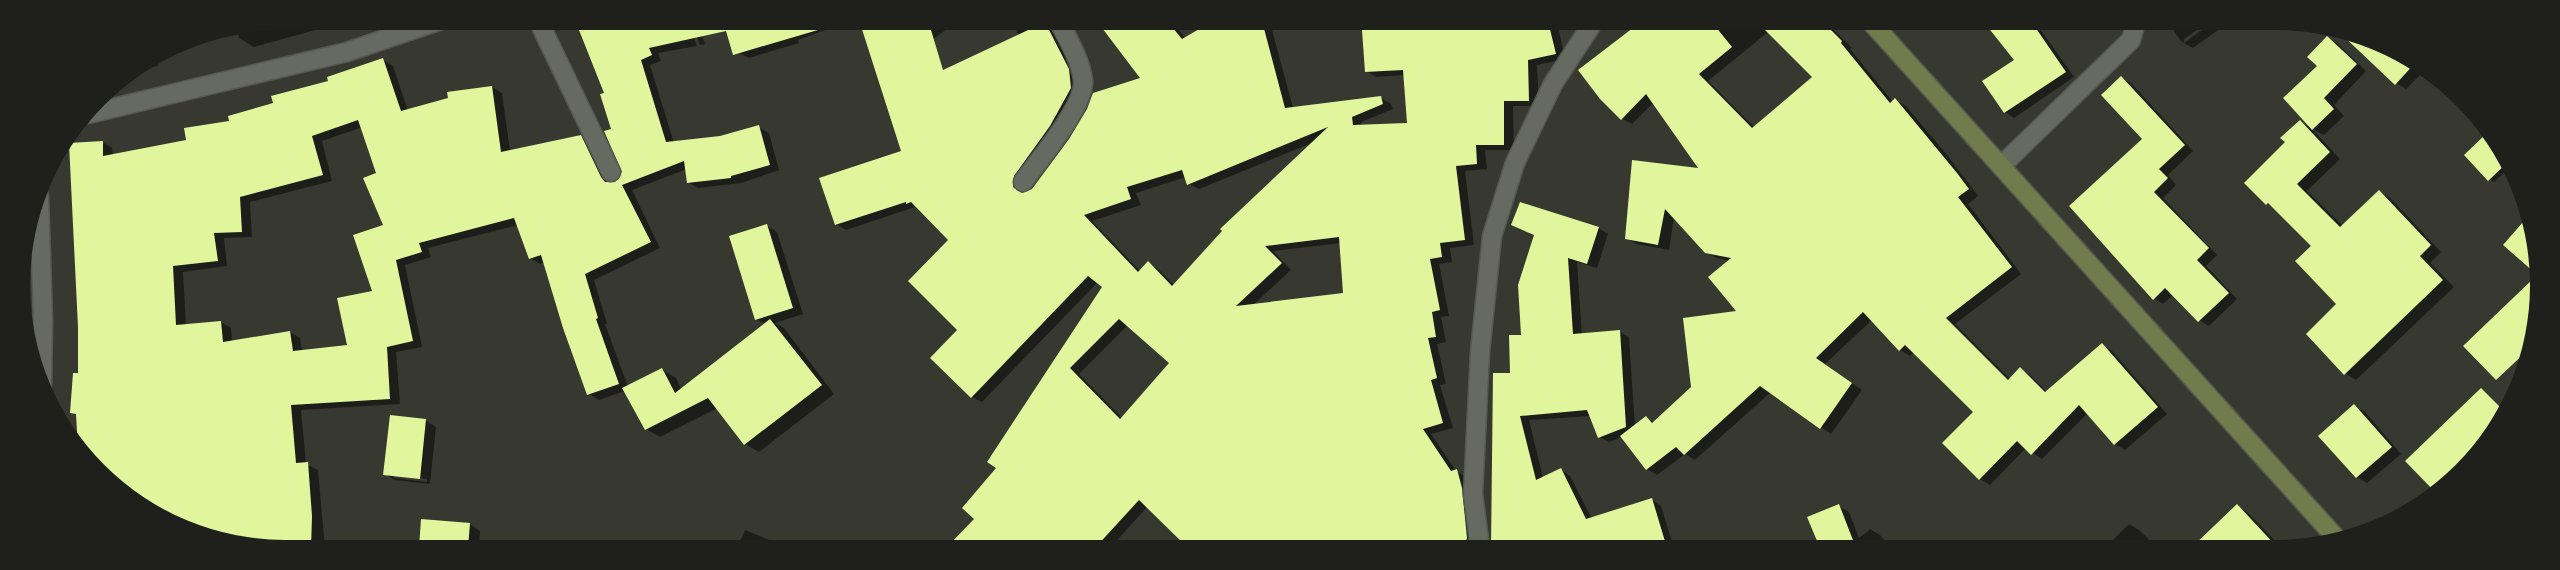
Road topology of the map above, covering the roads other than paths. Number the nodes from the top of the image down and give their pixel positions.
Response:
1 (411, 30) edge
2 (543, 30) edge
3 (1063, 30) edge
4 (1588, 30) edge
5 (1878, 30) edge
6 (2134, 30) edge
7 (99, 111) edge
8 (2001, 166) junction
9 (611, 172) dead end
10 (1023, 182) dead end
11 (40, 217) edge
12 (42, 362) edge
13 (2332, 533) edge
14 (1479, 540) edge

1 - 7 street
2 - 9 street
3 - 10 street
4 - 14 street
5 - 8 main road
6 - 8 street
8 - 13 main road
11 - 12 street

